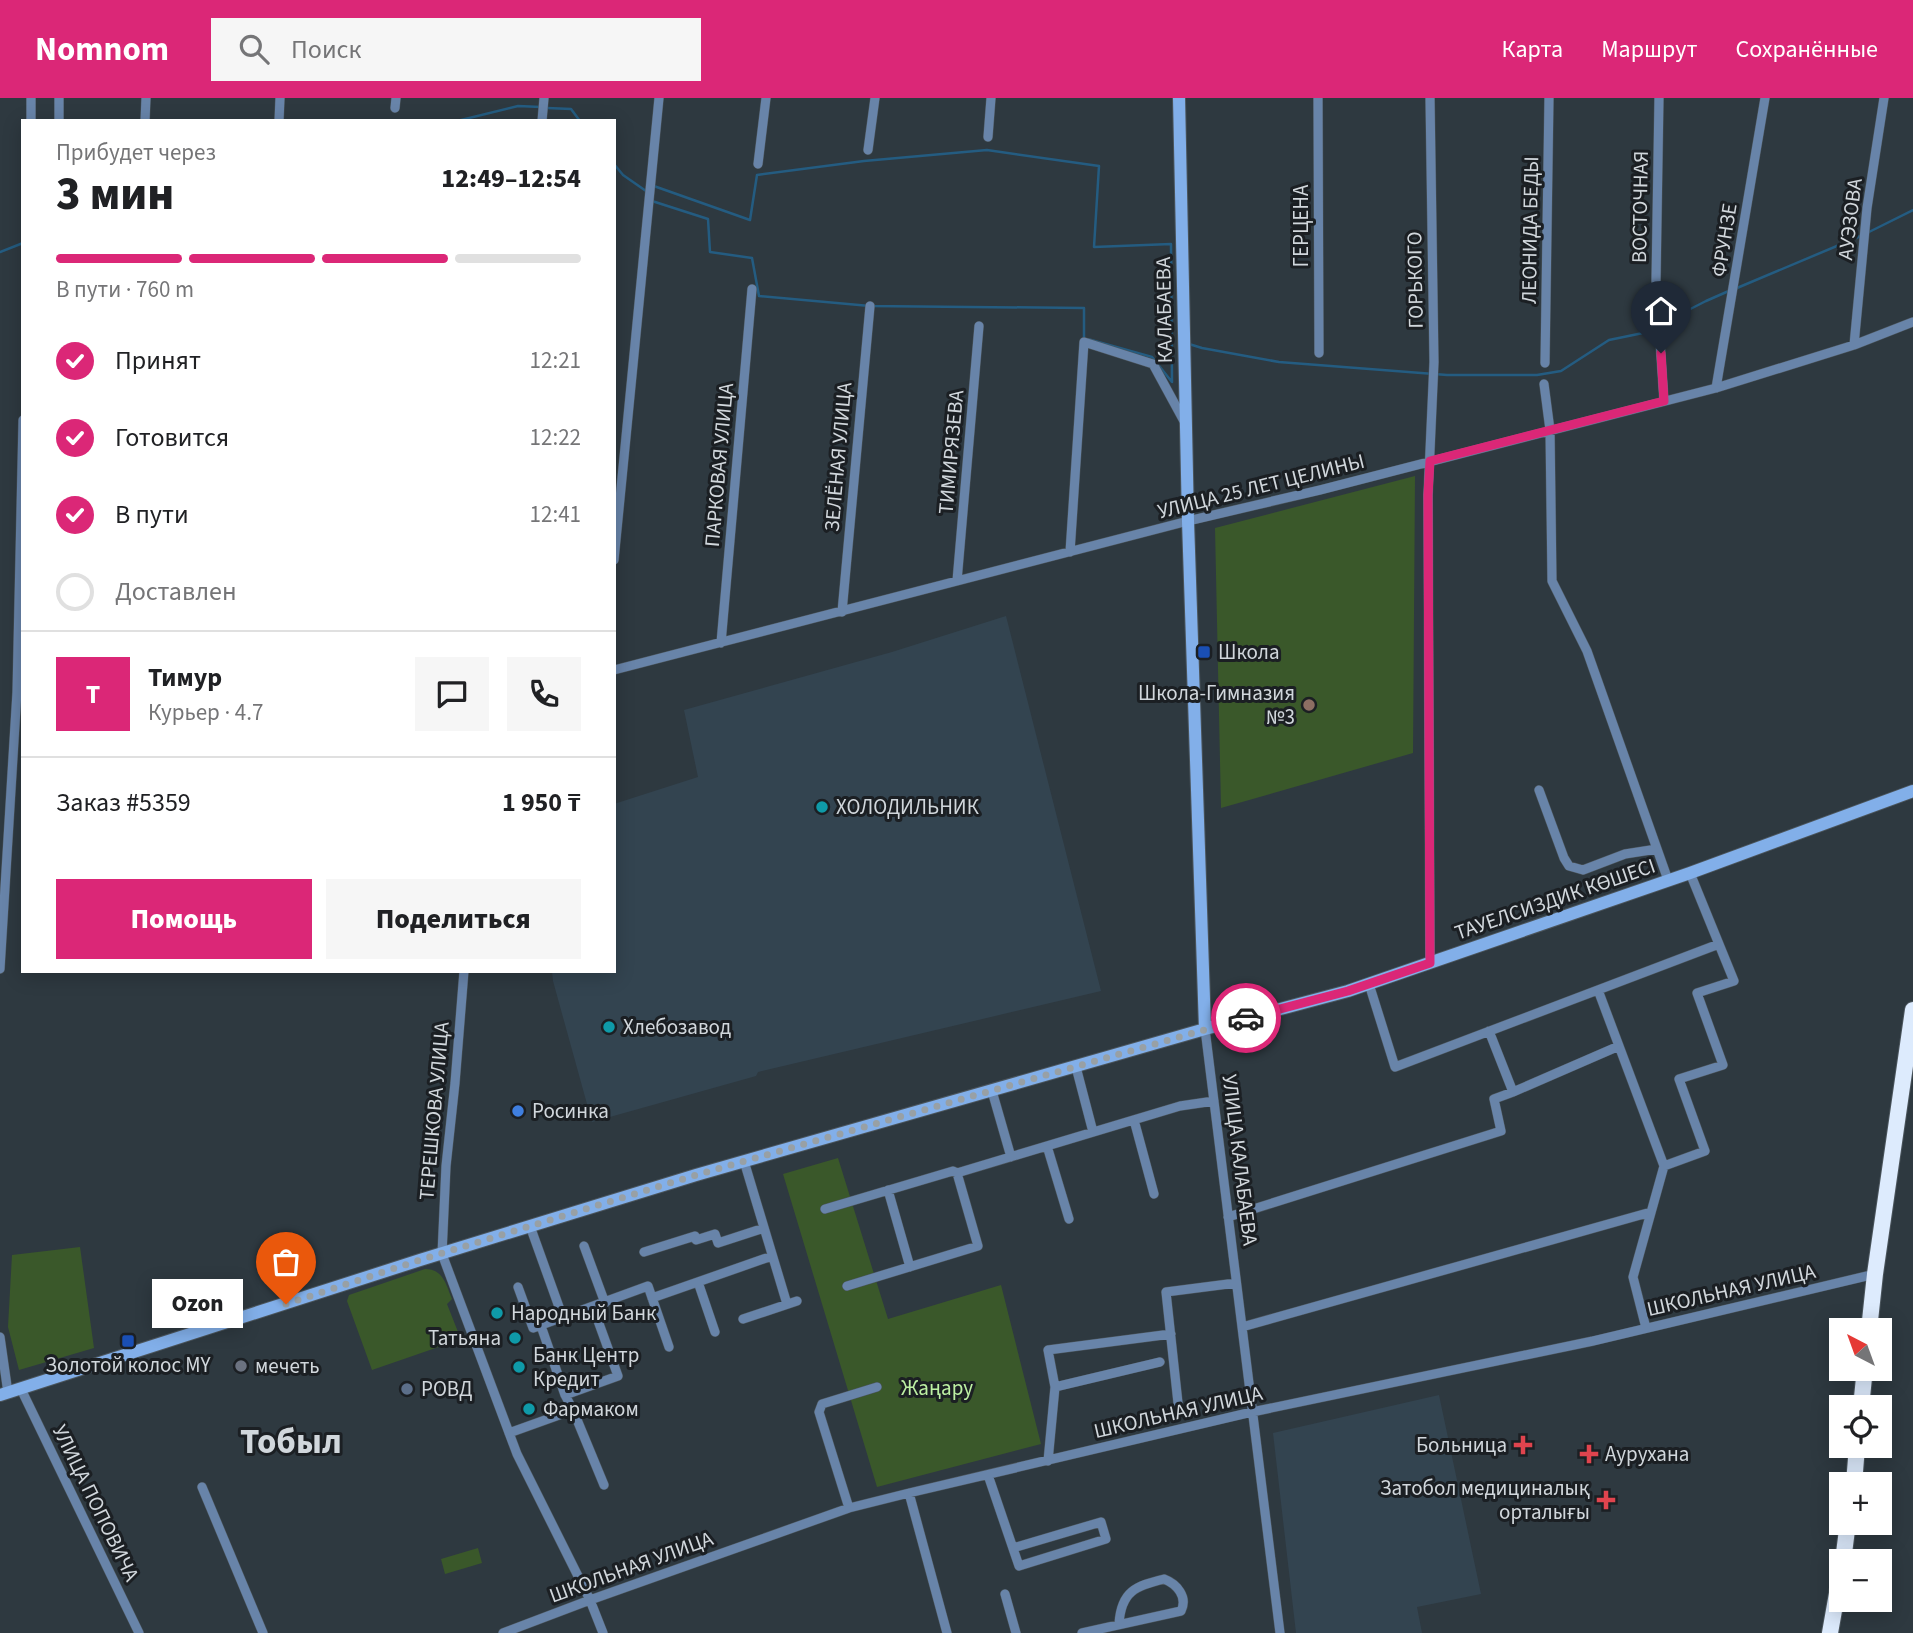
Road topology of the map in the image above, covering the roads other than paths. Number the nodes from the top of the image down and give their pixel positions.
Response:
1 (32, 98) edge
2 (59, 98) edge
3 (146, 98) edge
4 (280, 98) edge
5 (544, 98) edge
6 (659, 98) edge
7 (765, 98) edge
8 (875, 98) edge
9 (991, 98) edge
10 (1179, 98) edge
11 (1318, 98) edge
12 (1430, 98) edge
13 (1549, 98) edge
14 (1659, 98) edge
15 (1765, 98) edge
16 (1884, 98) edge
17 (31, 119) edge
18 (59, 119) edge
19 (145, 119) edge
20 (279, 119) edge
21 (542, 119) edge
22 (988, 137) dead end
23 (868, 150) dead end
24 (758, 164) dead end
25 (751, 289) dead end
26 (870, 306) dead end
27 (1913, 322) edge
28 (979, 326) dead end
29 (1854, 345) junction
30 (1319, 353) dead end
31 (1545, 363) dead end
32 (1545, 384) dead end
33 (1716, 388) junction
34 (1664, 401) junction
35 (1185, 424) junction
36 (1550, 430) junction
37 (1430, 461) junction
38 (1188, 522) junction
39 (616, 539) edge
40 (1070, 552) junction
41 (957, 581) junction
42 (21, 601) edge
43 (842, 611) junction
44 (721, 643) junction
45 (616, 669) edge
46 (20, 692) edge
47 (1539, 790) dead end
48 (1913, 791) edge
49 (1657, 849) junction
50 (1690, 873) junction
51 (1668, 880) junction
52 (1719, 944) junction
53 (1430, 963) junction
54 (0, 969) edge
55 (464, 973) edge
56 (1369, 984) junction
57 (1598, 990) junction
58 (1913, 1010) edge
59 (1205, 1029) junction
60 (1489, 1031) junction
61 (1911, 1031) edge
62 (1619, 1046) junction
63 (1076, 1067) junction
64 (992, 1091) junction
65 (1513, 1093) junction
66 (1214, 1101) junction
67 (1134, 1120) junction
68 (1093, 1132) junction
69 (1047, 1146) junction
70 (1011, 1157) junction
71 (744, 1161) junction
72 (1664, 1166) junction
73 (957, 1173) junction
74 (888, 1191) junction
75 (1154, 1194) dead end
76 (825, 1209) dead end
77 (1651, 1212) junction
78 (1228, 1217) junction
79 (1069, 1219) dead end
80 (530, 1226) junction
81 (764, 1228) junction
82 (584, 1245) dead end
83 (645, 1252) dead end
84 (442, 1254) junction
85 (772, 1256) junction
86 (910, 1267) junction
87 (1875, 1274) junction
88 (698, 1282) junction
89 (1236, 1283) junction
90 (847, 1286) dead end
91 (518, 1287) dead end
92 (652, 1298) junction
93 (605, 1303) junction
94 (593, 1307) junction
95 (563, 1318) junction
96 (1870, 1318) edge
97 (743, 1319) dead end
98 (541, 1326) junction
99 (1242, 1327) junction
100 (1646, 1328) junction
101 (715, 1332) dead end
102 (1171, 1334) junction
103 (0, 1336) edge
104 (669, 1347) dead end
105 (1160, 1362) dead end
106 (877, 1387) dead end
107 (21, 1388) junction
108 (1055, 1388) junction
109 (4, 1394) edge
110 (565, 1395) junction
111 (1178, 1403) dead end
112 (573, 1410) junction
113 (1252, 1412) junction
114 (509, 1433) junction
115 (1048, 1461) junction
116 (988, 1475) junction
117 (604, 1485) dead end
118 (202, 1487) dead end
119 (909, 1493) junction
120 (849, 1508) junction
121 (1013, 1548) junction
122 (1005, 1594) dead end
123 (590, 1600) junction
124 (1834, 1612) edge
125 (1119, 1624) junction
126 (139, 1633) edge
127 (263, 1633) edge
128 (503, 1633) edge
129 (603, 1633) edge
130 (947, 1633) edge
131 (1016, 1633) edge
132 (1082, 1633) edge
133 (1280, 1633) edge
134 (1830, 1633) edge

1 - 17 street
2 - 18 street
3 - 19 street
4 - 20 street
5 - 21 street
6 - 39 street
7 - 24 street
8 - 23 street
9 - 22 street
10 - 35 street, КАЛАБАЕВА
11 - 30 street, ГЕРЦЕНА
12 - 37 street, ГОРЬКОГО
13 - 31 street, ЛЕОНИДА БЕДЫ
14 - 34 street, ВОСТОЧНАЯ
15 - 33 street, ФРУНЗЕ
16 - 29 street, АУЭЗОВА
25 - 44 street, ПАРКОВАЯ УЛИЦА
26 - 43 street, ЗЕЛЁНАЯ УЛИЦА
27 - 29 street, УЛИЦА 25 ЛЕТ ЦЕЛИНЫ
28 - 41 street, ТИМИРЯЗЕВА
29 - 33 street, УЛИЦА 25 ЛЕТ ЦЕЛИНЫ
32 - 36 street
33 - 34 street, УЛИЦА 25 ЛЕТ ЦЕЛИНЫ
34 - 36 street, УЛИЦА 25 ЛЕТ ЦЕЛИНЫ
35 - 38 street, КАЛАБАЕВА
35 - 40 street
36 - 37 street, УЛИЦА 25 ЛЕТ ЦЕЛИНЫ
36 - 49 street
37 - 38 street, УЛИЦА 25 ЛЕТ ЦЕЛИНЫ
37 - 53 street, ГОРЬКОГО
38 - 40 street, УЛИЦА 25 ЛЕТ ЦЕЛИНЫ
38 - 59 street, УЛИЦА КАЛАБАЕВА
40 - 41 street, УЛИЦА 25 ЛЕТ ЦЕЛИНЫ
41 - 43 street, УЛИЦА 25 ЛЕТ ЦЕЛИНЫ
42 - 46 street
43 - 44 street, УЛИЦА 25 ЛЕТ ЦЕЛИНЫ
44 - 45 street, УЛИЦА 25 ЛЕТ ЦЕЛИНЫ
46 - 54 street
47 - 49 street
48 - 50 street, ТАУЕЛСИЗДИК КӨШЕСІ
49 - 51 street
50 - 51 street, ТАУЕЛСИЗДИК КӨШЕСІ
50 - 52 street
51 - 53 street, ТАУЕЛСИЗДИК КӨШЕСІ
52 - 57 street
52 - 72 street
53 - 56 street, ТАУЕЛСИЗДИК КӨШЕСІ
55 - 84 street, ТЕРЕШКОВА УЛИЦА
56 - 59 street, ТАУЕЛСИЗДИК КӨШЕСІ
56 - 60 street
57 - 60 street
57 - 62 street
58 - 61 highway
59 - 63 street, ТАУЕЛСИЗДИК КӨШЕСІ
59 - 66 street, УЛИЦА КАЛАБАЕВА
60 - 65 street
61 - 87 highway
62 - 65 street
62 - 72 street
63 - 64 street, ТАУЕЛСИЗДИК КӨШЕСІ
63 - 68 street
64 - 70 street
64 - 71 street, ТАУЕЛСИЗДИК КӨШЕСІ
65 - 78 street
66 - 67 street
66 - 78 street, УЛИЦА КАЛАБАЕВА
67 - 68 street
67 - 75 street
68 - 69 street
69 - 70 street
69 - 79 street
70 - 73 street
71 - 80 street, ТАУЕЛСИЗДИК КӨШЕСІ
71 - 81 street
72 - 77 street
73 - 74 street
73 - 86 street
74 - 76 street
74 - 86 street
77 - 99 street
77 - 100 street
78 - 89 street, УЛИЦА КАЛАБАЕВА
80 - 84 street, ТАУЕЛСИЗДИК КӨШЕСІ
80 - 95 street
81 - 83 street
81 - 85 street
82 - 93 street
84 - 107 street, ТАУЕЛСИЗДИК КӨШЕСІ
84 - 114 street
85 - 88 street
85 - 97 street
86 - 90 street
87 - 96 highway
87 - 100 street, ШКОЛЬНАЯ УЛИЦА
88 - 92 street
88 - 101 street
89 - 99 street, УЛИЦА КАЛАБАЕВА
89 - 102 street
91 - 98 street
92 - 93 street
92 - 104 street
93 - 94 street
94 - 95 street
94 - 110 street
95 - 98 street
98 - 110 street
99 - 113 street, УЛИЦА КАЛАБАЕВА
100 - 113 street, ШКОЛЬНАЯ УЛИЦА
102 - 108 street
102 - 111 street
103 - 109 street
105 - 108 street
106 - 120 street
107 - 109 street, ТАУЕЛСИЗДИК КӨШЕСІ
107 - 126 street, УЛИЦА ПОПОВИЧА
108 - 115 street
110 - 112 street
112 - 114 street
112 - 117 street
113 - 115 street, ШКОЛЬНАЯ УЛИЦА
113 - 133 street, УЛИЦА КАЛАБАЕВА
114 - 123 street
115 - 116 street, ШКОЛЬНАЯ УЛИЦА
116 - 119 street, ШКОЛЬНАЯ УЛИЦА
116 - 121 street
118 - 127 street
119 - 120 street, ШКОЛЬНАЯ УЛИЦА
119 - 130 street
120 - 123 street, ШКОЛЬНАЯ УЛИЦА
121 - 121 street
122 - 131 street
123 - 128 street, ШКОЛЬНАЯ УЛИЦА
123 - 129 street
124 - 134 highway
125 - 125 street
125 - 132 street

